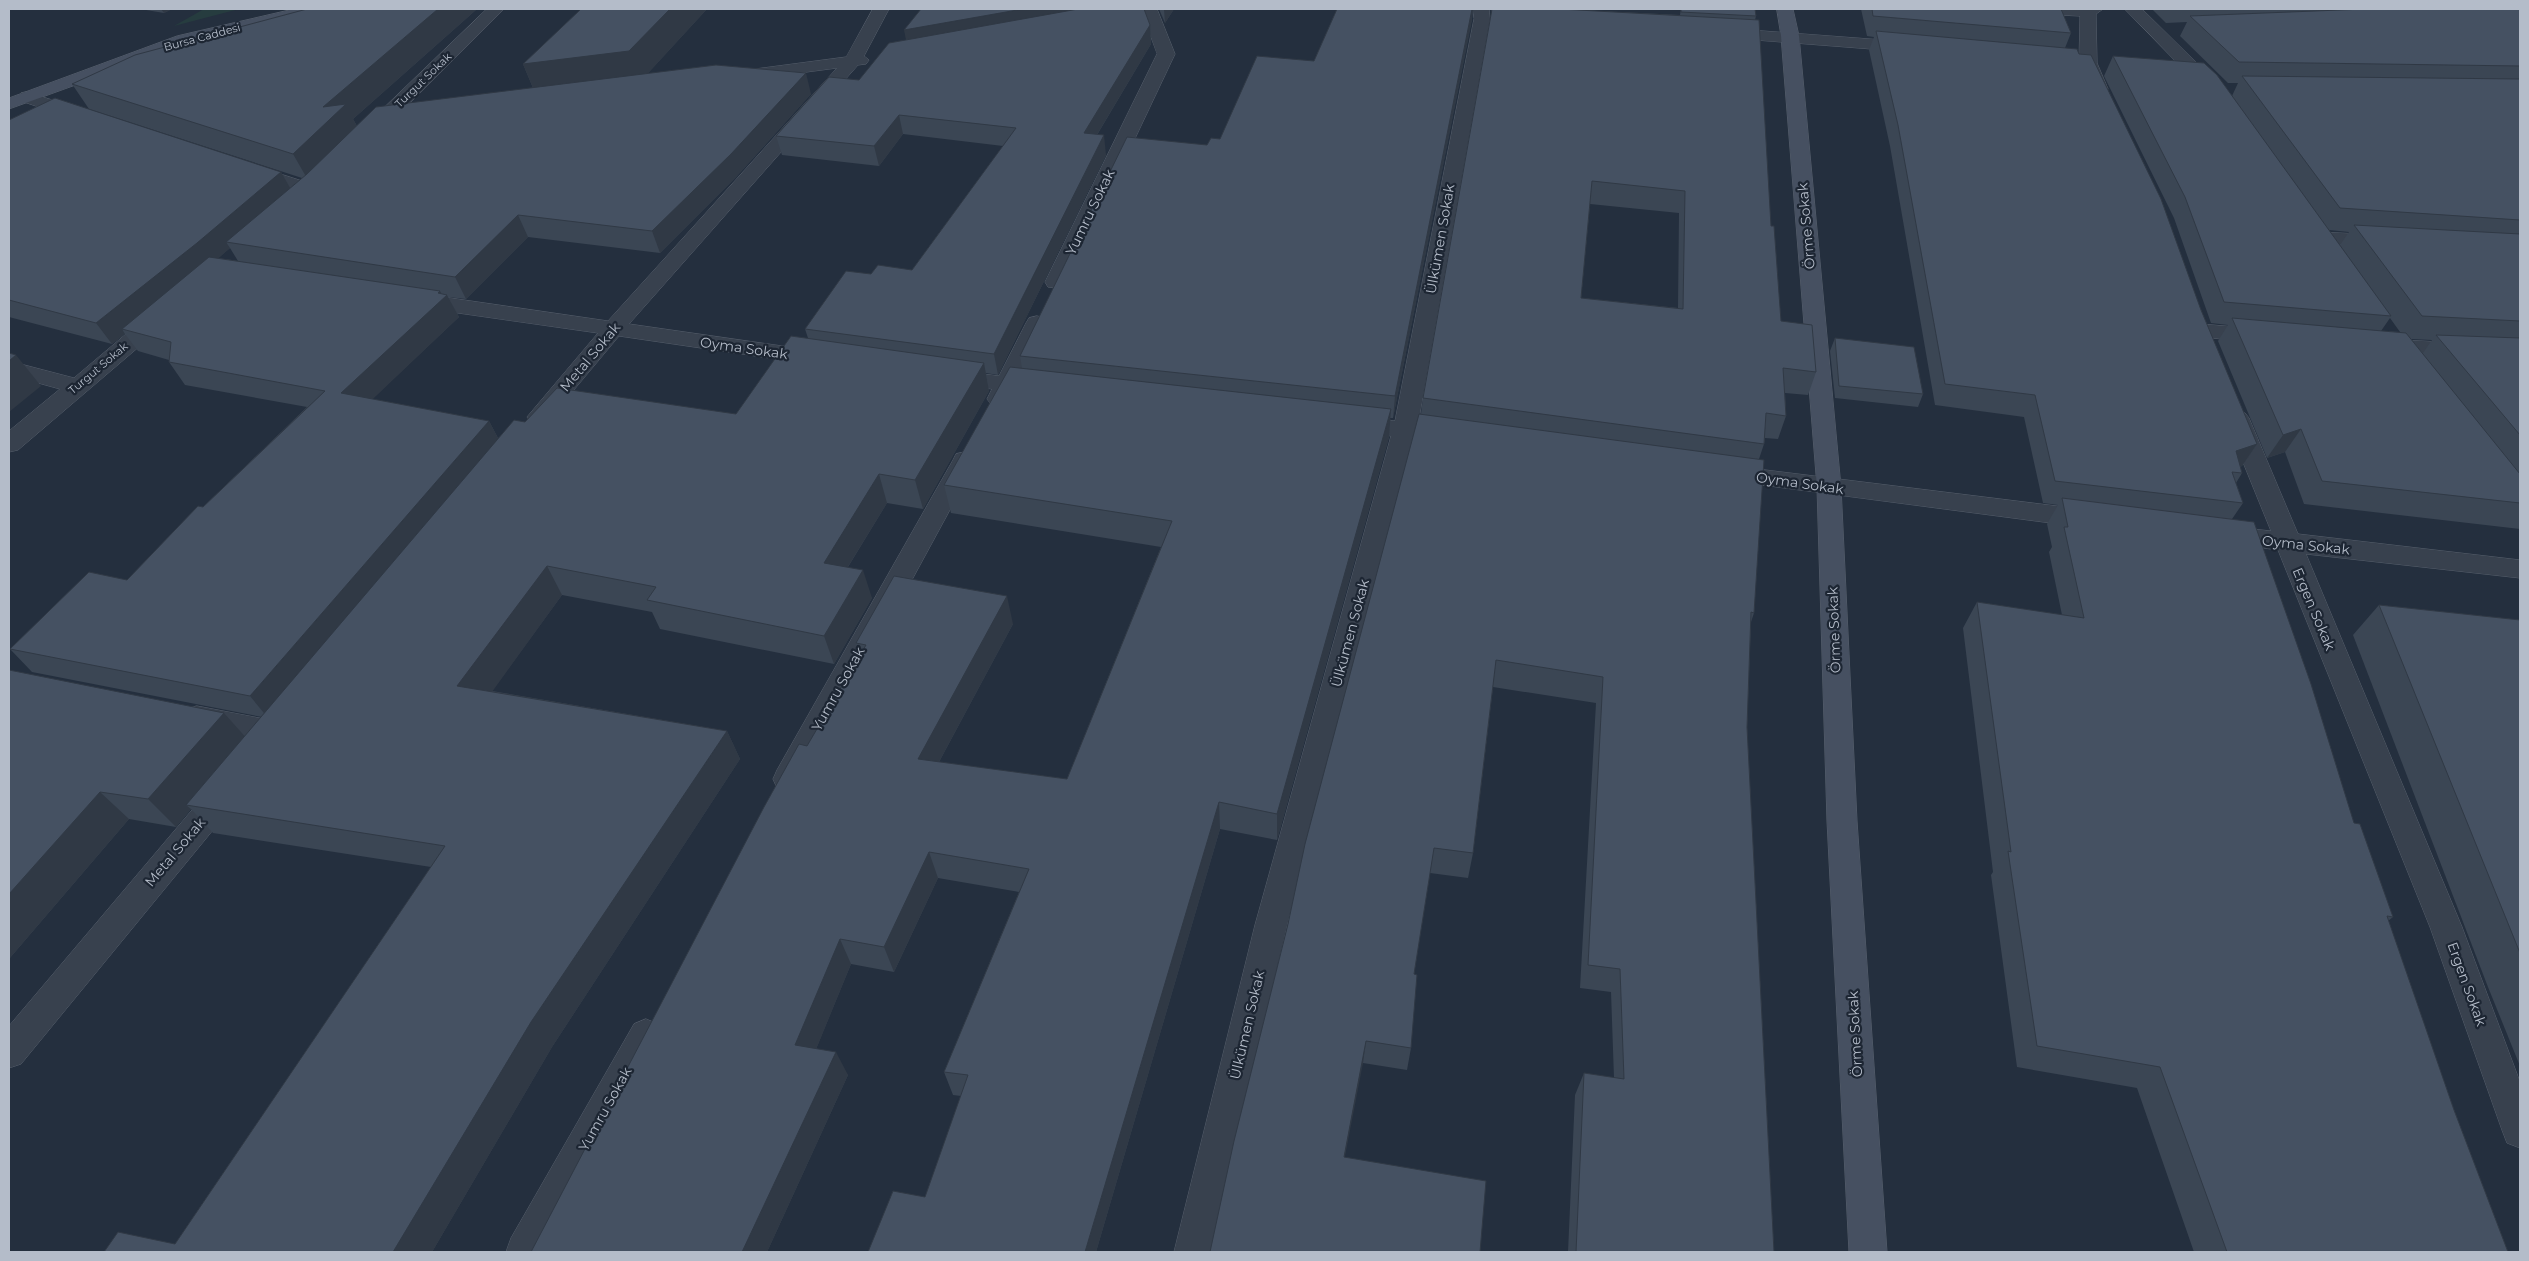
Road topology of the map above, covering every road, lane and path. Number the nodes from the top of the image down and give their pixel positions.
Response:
1 (314, 9) edge
2 (496, 9) edge
3 (881, 9) edge
4 (1142, 9) edge
5 (1785, 9) edge
6 (2036, 9) edge
7 (2133, 9) edge
8 (2092, 11) edge
9 (1489, 16) edge
10 (1711, 32) edge
11 (1790, 36) junction
12 (1929, 49) edge
13 (881, 57) edge
14 (852, 62) junction
15 (734, 77) edge
16 (2221, 95) edge
17 (27, 97) junction
18 (9, 104) edge
19 (2108, 108) edge
20 (93, 119) edge
21 (410, 119) edge
22 (380, 122) junction
23 (360, 142) edge
24 (235, 166) edge
25 (327, 174) edge
26 (2396, 242) edge
27 (2336, 261) edge
28 (396, 297) edge
29 (173, 307) edge
30 (2380, 324) edge
31 (612, 330) junction
32 (2280, 337) edge
33 (2358, 344) edge
34 (2397, 348) junction
35 (2520, 353) edge
36 (2212, 358) edge
37 (839, 362) edge
38 (9, 368) edge
39 (2416, 371) edge
40 (928, 374) edge
41 (1007, 384) junction
42 (78, 386) junction
43 (1056, 390) edge
44 (2227, 395) edge
45 (1327, 420) edge
46 (1405, 429) junction
47 (523, 437) edge
48 (1474, 439) edge
49 (9, 444) edge
50 (1700, 470) edge
51 (1829, 487) junction
52 (2111, 522) edge
53 (2199, 532) edge
54 (2287, 543) junction
55 (2520, 569) edge
56 (170, 712) edge
57 (256, 755) edge
58 (237, 778) edge
59 (776, 801) edge
60 (660, 1009) edge
61 (9, 1052) edge
62 (2520, 1130) edge
63 (525, 1252) edge
64 (1193, 1252) edge
65 (1868, 1252) edge

1 - 17 main road, Bursa Caddesi
2 - 22 street, Turgut Sokak
3 - 14 street, Metal Sokak
4 - 41 street, Yumru Sokak
5 - 11 main road, Örme Sokak
6 - 8 street
7 - 16 street
8 - 19 street
9 - 46 street, Ülkümen Sokak
10 - 11 street
11 - 12 street
11 - 51 main road, Örme Sokak
13 - 14 street
14 - 15 street
14 - 31 street, Metal Sokak
17 - 18 main road, Bursa Caddesi
17 - 20 street
21 - 22 street
22 - 23 street, Turgut Sokak
24 - 25 street
26 - 27 street
28 - 31 street, Oyma Sokak
29 - 42 street, Turgut Sokak
30 - 34 street
31 - 37 street, Oyma Sokak
31 - 47 street, Metal Sokak
32 - 36 street
33 - 34 street
34 - 35 street
34 - 39 street
38 - 42 street
40 - 41 street
41 - 43 street
41 - 59 street, Yumru Sokak
42 - 49 street, Turgut Sokak
44 - 54 street, Ergen Sokak
45 - 46 street
46 - 48 street
46 - 64 street, Ülkümen Sokak
50 - 51 street, Oyma Sokak
51 - 52 street, Oyma Sokak
51 - 65 main road, Örme Sokak
53 - 54 street, Oyma Sokak
54 - 55 street, Oyma Sokak
54 - 62 street, Ergen Sokak
56 - 57 street
58 - 61 street, Metal Sokak
60 - 63 street, Yumru Sokak

